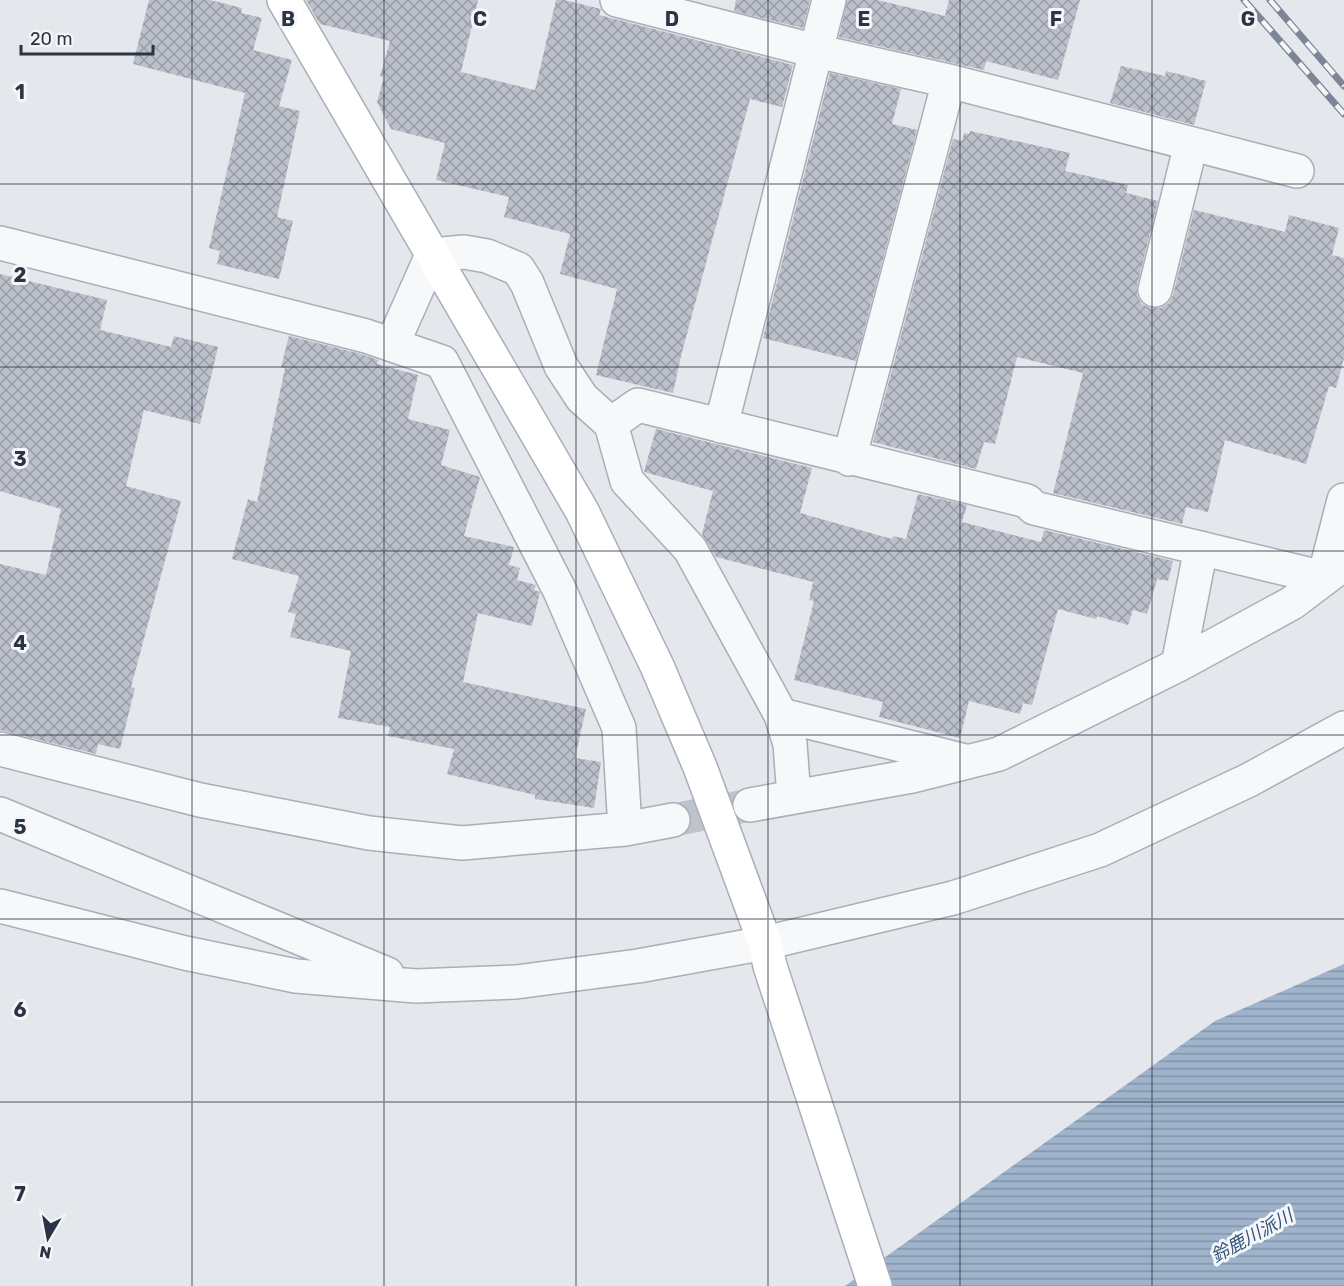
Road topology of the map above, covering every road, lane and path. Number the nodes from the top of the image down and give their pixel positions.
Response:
1 (284, 0) edge
2 (617, 0) edge
3 (829, 0) edge
4 (816, 51) junction
5 (949, 81) junction
6 (1191, 144) junction
7 (1297, 171) dead end
8 (0, 243) edge
9 (432, 255) junction
10 (1155, 290) dead end
11 (392, 345) junction
12 (610, 424) junction
13 (721, 426) junction
14 (849, 459) junction
15 (1344, 500) edge
16 (1201, 548) junction
17 (1334, 571) edge
18 (1178, 665) junction
19 (781, 715) junction
20 (1344, 728) edge
21 (0, 749) edge
22 (973, 762) junction
23 (794, 797) junction
24 (750, 805) tunnel mouth
25 (0, 814) edge
26 (673, 820) tunnel mouth
27 (625, 829) junction
28 (0, 906) edge
29 (767, 954) junction
30 (416, 986) junction
31 (875, 1286) edge

1 - 9 street
2 - 4 street
3 - 4 street
4 - 5 street
4 - 13 street
5 - 6 street
5 - 14 street
6 - 7 street
6 - 10 street
8 - 11 street
9 - 11 street
9 - 12 street
9 - 29 street
11 - 27 street
12 - 13 street
12 - 19 street
13 - 14 street
14 - 16 street
15 - 17 street
16 - 17 street
16 - 18 street
17 - 18 street
18 - 22 street
19 - 22 street
19 - 23 street
20 - 29 street
21 - 27 street
22 - 23 street
23 - 24 street
25 - 30 street
26 - 27 street
28 - 30 street
29 - 30 street
29 - 31 street

